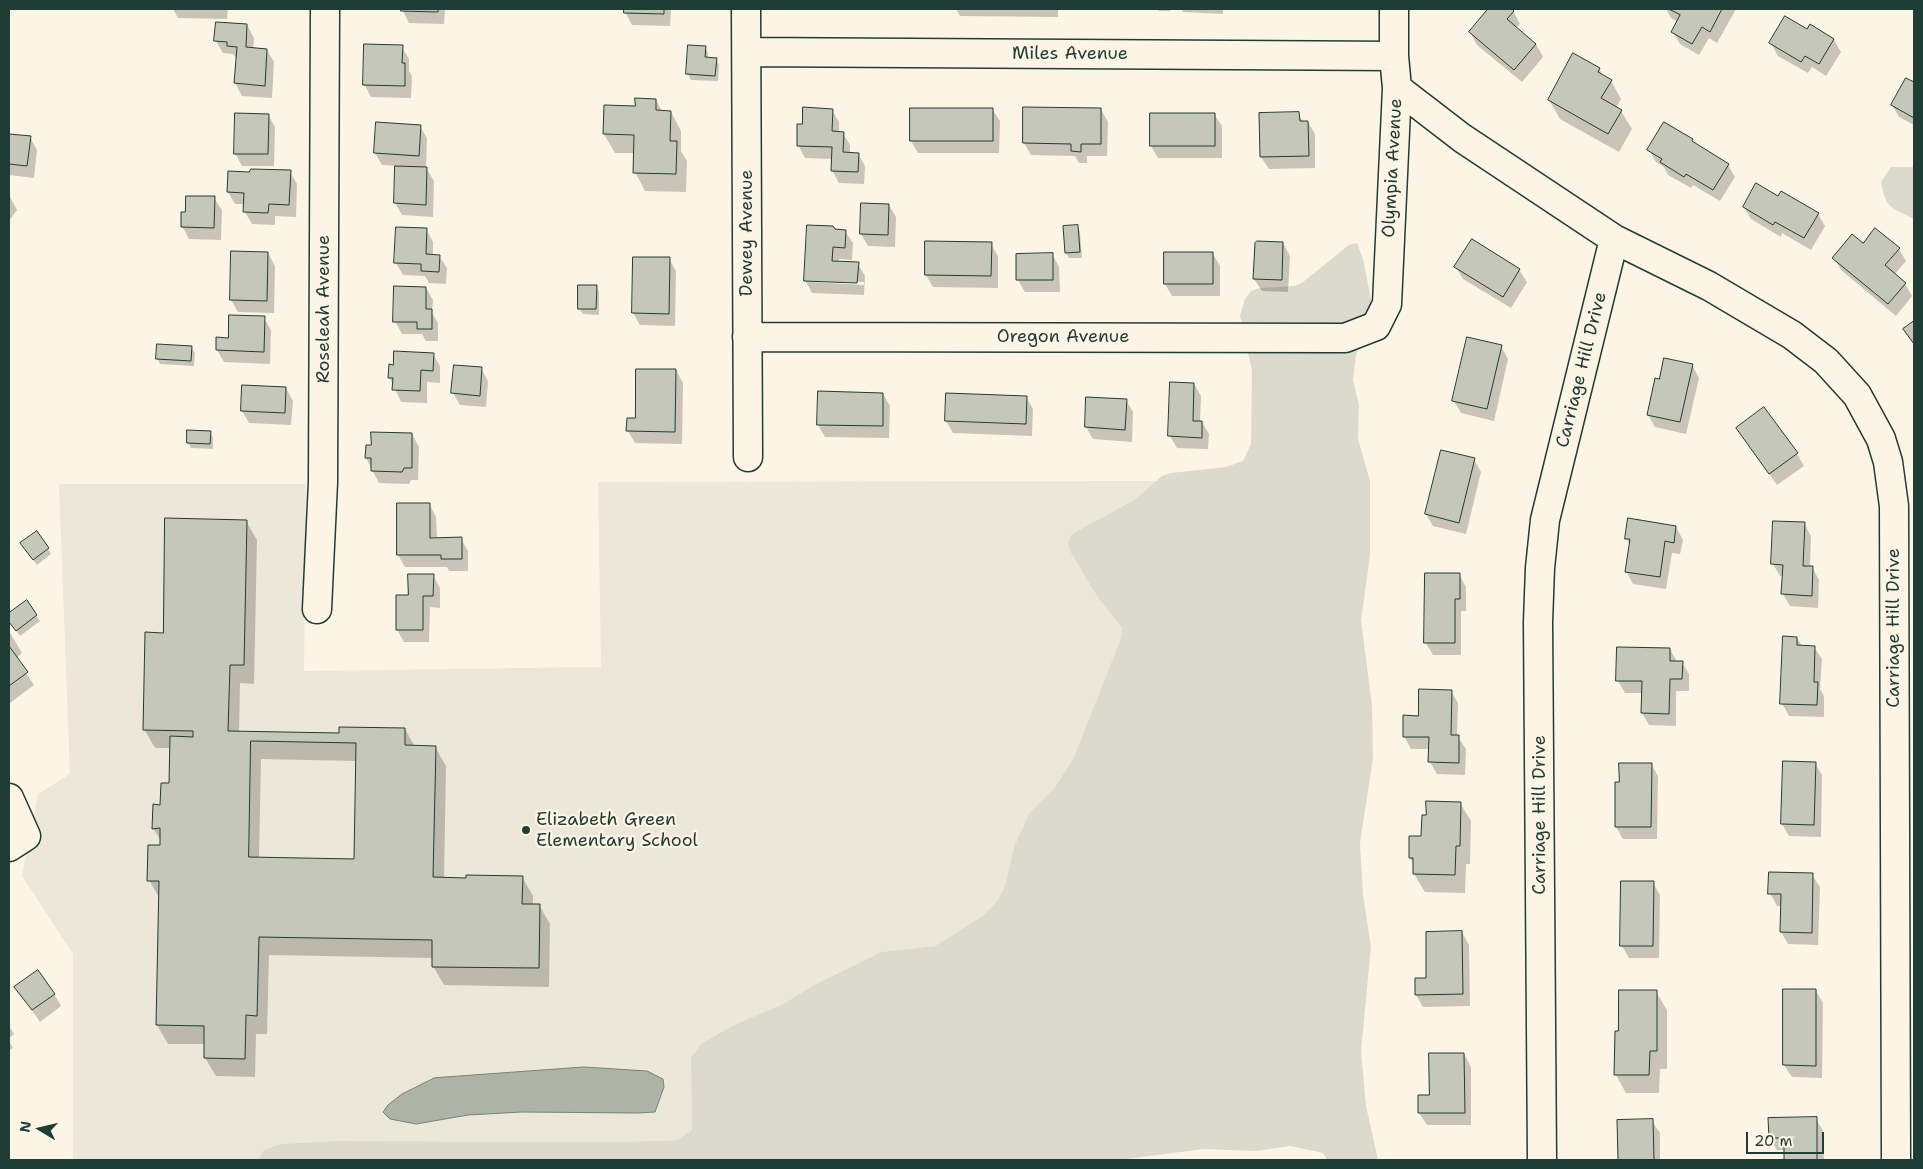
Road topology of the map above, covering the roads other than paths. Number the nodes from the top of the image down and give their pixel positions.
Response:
1 (326, 9) edge
2 (746, 9) edge
3 (1394, 9) edge
4 (747, 52) junction
5 (1394, 56) junction
6 (1397, 88) junction
7 (1614, 239) junction
8 (1376, 326) joint
9 (747, 337) junction
10 (748, 457) dead end
11 (317, 609) dead end
12 (9, 798) edge
13 (17, 842) edge
14 (1542, 1160) edge
15 (1896, 1160) edge

1 - 11 street, Roseleah Avenue
2 - 4 street, Dewey Avenue
3 - 5 street, Olympia Avenue
4 - 5 street, Miles Avenue
4 - 9 street, Dewey Avenue
5 - 6 street, Olympia Avenue
6 - 7 street, Carriage Hill Drive
6 - 8 street, Olympia Avenue
7 - 14 street, Carriage Hill Drive
7 - 15 street, Carriage Hill Drive
8 - 9 street, Oregon Avenue
9 - 10 street, Dewey Avenue
12 - 13 street

